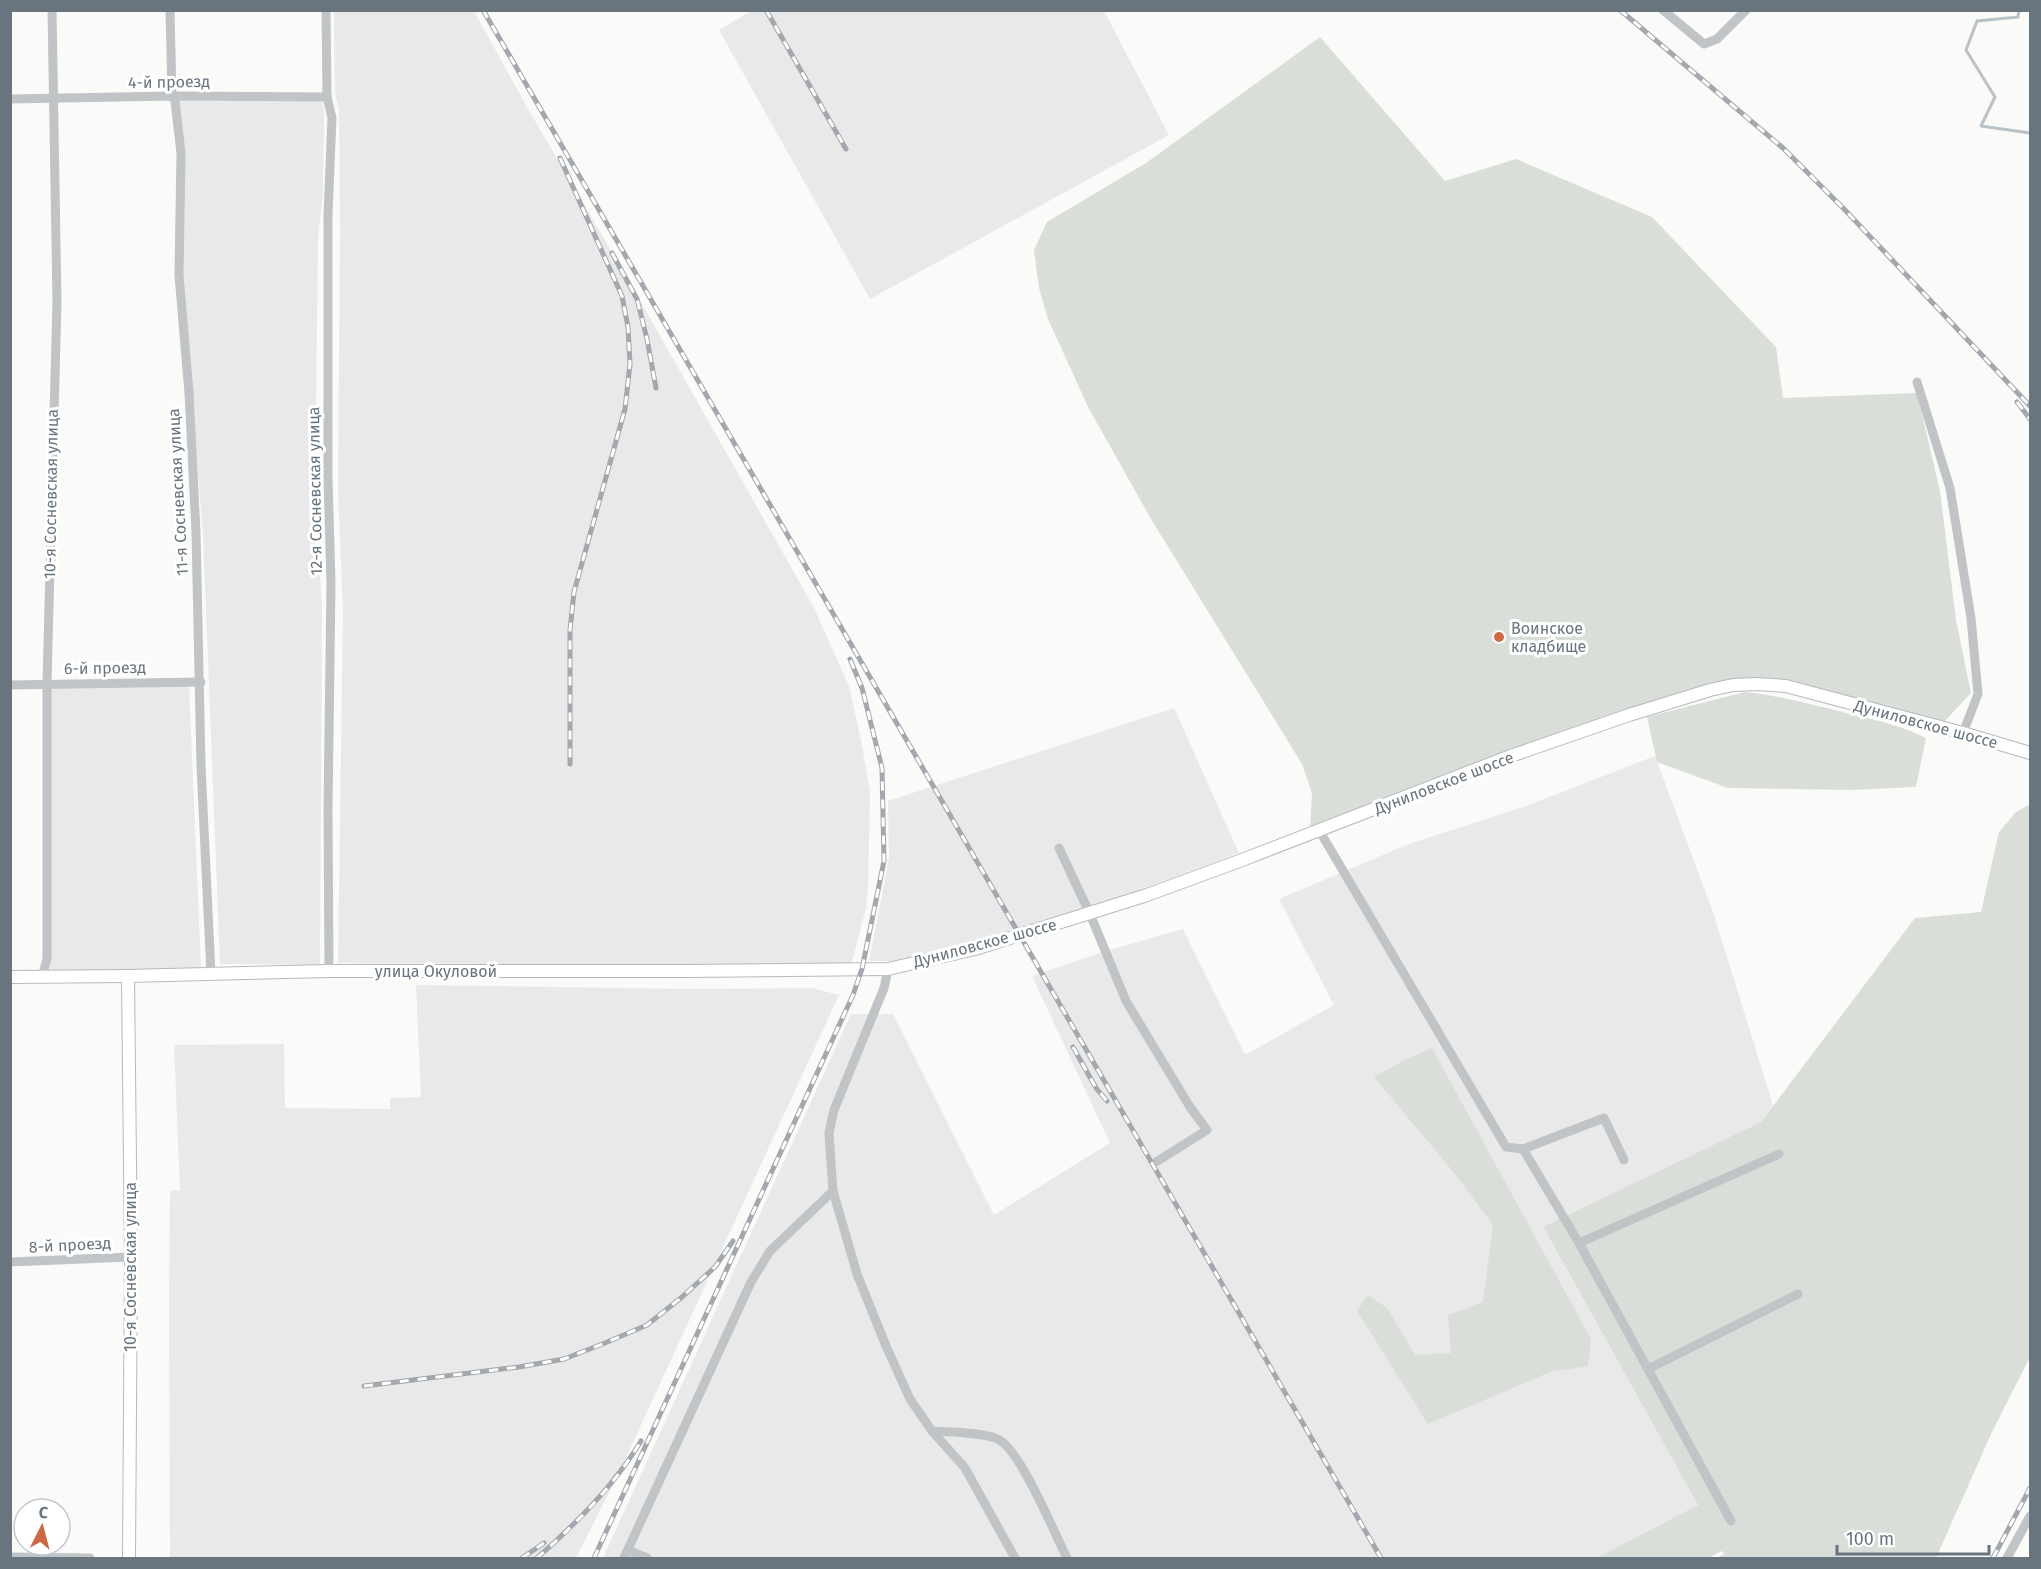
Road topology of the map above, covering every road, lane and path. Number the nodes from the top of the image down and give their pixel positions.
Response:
1 (52, 10) edge
2 (170, 10) edge
3 (326, 10) edge
4 (1663, 10) edge
5 (1746, 10) edge
6 (172, 96) junction
7 (327, 97) junction
8 (10, 99) edge
9 (53, 100) junction
10 (1917, 382) dead end
11 (201, 682) junction
12 (48, 683) junction
13 (10, 685) edge
14 (1963, 733) junction
15 (2031, 753) edge
16 (1319, 830) junction
17 (1059, 848) dead end
18 (1089, 914) junction
19 (862, 969) joint
20 (888, 969) junction
21 (329, 971) junction
22 (211, 974) junction
23 (128, 976) junction
24 (10, 977) edge
25 (42, 977) junction
26 (1523, 1149) junction
27 (1779, 1154) dead end
28 (1624, 1160) dead end
29 (1156, 1162) dead end
30 (832, 1191) junction
31 (1579, 1243) junction
32 (131, 1257) junction
33 (10, 1262) edge
34 (1798, 1294) dead end
35 (1648, 1369) junction
36 (932, 1431) junction
37 (2031, 1516) edge
38 (1731, 1521) dead end
39 (626, 1554) edge
40 (10, 1557) edge
41 (90, 1558) edge
42 (129, 1558) edge
43 (647, 1558) edge
44 (1015, 1558) edge
45 (1067, 1558) edge
46 (2007, 1558) edge

1 - 9 street, 10-я Сосневская улица
2 - 6 street, 11-я Сосневская улица
3 - 7 street, 12-я Сосневская улица
4 - 5 street
6 - 7 street, 4-й проезд
6 - 9 street, 4-й проезд
6 - 11 street, 11-я Сосневская улица
7 - 21 street, 12-я Сосневская улица
8 - 9 street, 4-й проезд
9 - 12 street, 10-я Сосневская улица
10 - 14 street
11 - 12 street, 6-й проезд
11 - 22 street, 11-я Сосневская улица
12 - 13 street, 6-й проезд
12 - 25 street, 10-я Сосневская улица
14 - 15 street, Дуниловское шоссе
14 - 16 street, Дуниловское шоссе
16 - 18 street, Дуниловское шоссе
16 - 26 street
17 - 18 street
18 - 20 street, Дуниловское шоссе
18 - 29 street
19 - 20 street, Дуниловское шоссе
19 - 21 street, улица Окуловой
20 - 30 street
21 - 22 street, улица Окуловой
22 - 23 street, улица Окуловой
23 - 25 street, улица Окуловой
23 - 32 street, 10-я Сосневская улица
24 - 25 street, улица Окуловой
26 - 28 street
26 - 31 street
27 - 31 street
30 - 36 street
30 - 39 street
31 - 35 street
32 - 33 street, 8-й проезд
32 - 42 street, 10-я Сосневская улица
34 - 35 street
35 - 38 street
36 - 44 street
36 - 45 street
37 - 46 street
39 - 43 street
40 - 41 street

